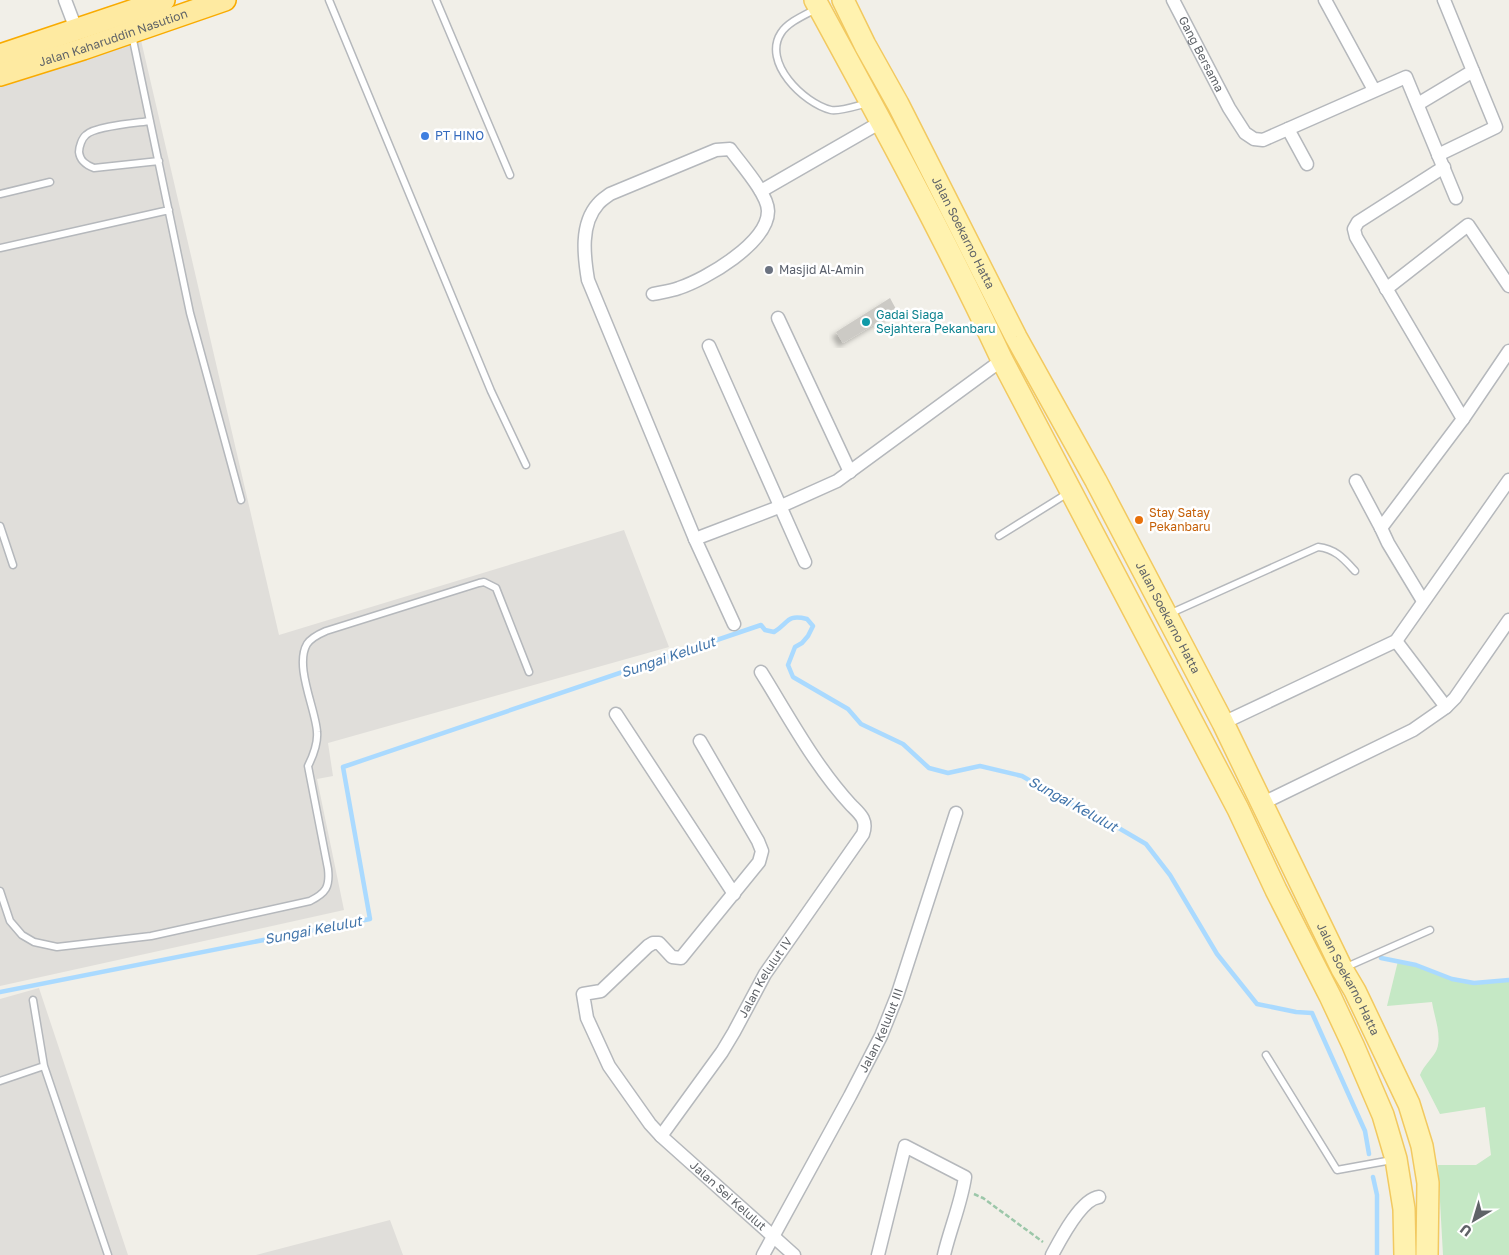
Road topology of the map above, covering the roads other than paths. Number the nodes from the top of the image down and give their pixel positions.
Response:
1 (65, 0) edge
2 (164, 0) edge
3 (225, 0) edge
4 (329, 0) edge
5 (436, 0) edge
6 (843, 0) edge
7 (1173, 0) edge
8 (1326, 0) edge
9 (1444, 0) edge
10 (817, 4) edge
11 (76, 30) junction
12 (132, 31) junction
13 (0, 59) edge
14 (1473, 71) junction
15 (1374, 90) junction
16 (871, 103) junction
17 (1418, 104) junction
18 (150, 121) junction
19 (882, 122) junction
20 (1288, 129) junction
21 (1438, 155) junction
22 (159, 160) junction
23 (1307, 164) dead end
24 (1444, 167) junction
25 (510, 175) dead end
26 (50, 182) dead end
27 (761, 191) junction
28 (0, 194) edge
29 (1456, 198) dead end
30 (169, 210) junction
31 (0, 248) edge
32 (1509, 286) edge
33 (1386, 289) junction
34 (653, 294) dead end
35 (778, 318) dead end
36 (709, 346) dead end
37 (1509, 351) edge
38 (1002, 360) junction
39 (1463, 419) junction
40 (526, 465) dead end
41 (850, 472) junction
42 (1356, 480) dead end
43 (1509, 480) edge
44 (1071, 491) junction
45 (241, 500) dead end
46 (779, 507) junction
47 (0, 526) edge
48 (1120, 527) junction
49 (1381, 528) junction
50 (1000, 536) dead end
51 (695, 539) junction
52 (1096, 540) junction
53 (804, 562) dead end
54 (13, 565) dead end
55 (1355, 571) dead end
56 (1423, 601) junction
57 (1166, 616) junction
58 (1509, 620) edge
59 (734, 624) dead end
60 (1396, 641) junction
61 (529, 672) dead end
62 (761, 672) dead end
63 (1446, 707) junction
64 (616, 714) dead end
65 (1223, 724) junction
66 (700, 741) dead end
67 (1261, 804) junction
68 (956, 813) dead end
69 (0, 890) edge
70 (734, 894) junction
71 (1430, 930) dead end
72 (1342, 969) junction
73 (33, 1000) dead end
74 (1266, 1055) dead end
75 (44, 1066) junction
76 (0, 1081) edge
77 (661, 1136) junction
78 (1396, 1159) junction
79 (1099, 1197) dead end
80 (774, 1236) junction
81 (1056, 1253) edge
82 (108, 1255) edge
83 (763, 1255) edge
84 (794, 1255) edge
85 (878, 1255) edge
86 (944, 1255) edge
87 (1405, 1255) edge
88 (1427, 1255) edge

1 - 11 street
2 - 11 highway, Jalan Kaharuddin Nasution
3 - 12 highway, Jalan Kaharuddin Nasution
4 - 40 lane
5 - 25 lane
6 - 48 main road, Jalan Soekarno Hatta
7 - 20 street, Gang Bersama
8 - 15 street
9 - 14 street
10 - 16 main road, Jalan Soekarno Hatta
10 - 16 lane
11 - 13 highway, Jalan Kaharuddin Nasution
12 - 13 highway, Jalan Kaharuddin Nasution
12 - 18 lane
14 - 17 street
14 - 21 street
15 - 17 street
15 - 20 street
16 - 19 main road, Jalan Soekarno Hatta
17 - 21 street
18 - 22 lane
18 - 22 lane
19 - 27 street
19 - 38 main road, Jalan Soekarno Hatta
20 - 23 street
21 - 24 street
22 - 30 lane
24 - 29 street
24 - 33 street
26 - 28 lane
27 - 34 street
27 - 51 street
30 - 31 lane
30 - 45 lane
32 - 33 street
33 - 39 street
35 - 41 street
36 - 46 street
37 - 39 street
38 - 41 street
38 - 44 main road, Jalan Soekarno Hatta
39 - 49 street
41 - 46 street
42 - 49 street
43 - 56 street
44 - 50 lane
44 - 52 main road, Jalan Soekarno Hatta
46 - 51 street
46 - 53 street
47 - 54 lane
48 - 52 main road
48 - 57 main road, Jalan Soekarno Hatta
49 - 56 street
51 - 59 street
52 - 78 main road, Jalan Soekarno Hatta
55 - 57 lane
56 - 60 street
57 - 65 main road, Jalan Soekarno Hatta
58 - 63 street
60 - 63 street
60 - 65 street
61 - 69 lane
62 - 77 street, Jalan Kelulut IV
63 - 67 street
64 - 70 street
65 - 67 main road, Jalan Soekarno Hatta
66 - 70 street
67 - 72 main road, Jalan Soekarno Hatta
68 - 80 street, Jalan Kelulut III
70 - 77 street, Jalan Sei Kelulut
71 - 72 lane
72 - 88 main road, Jalan Soekarno Hatta
73 - 75 lane
74 - 78 lane
75 - 76 lane
75 - 82 lane
77 - 80 street, Jalan Sei Kelulut
78 - 87 main road, Jalan Soekarno Hatta
79 - 81 street
80 - 83 street, Jalan Kelulut III
80 - 84 street, Jalan Sei Kelulut
85 - 86 street

